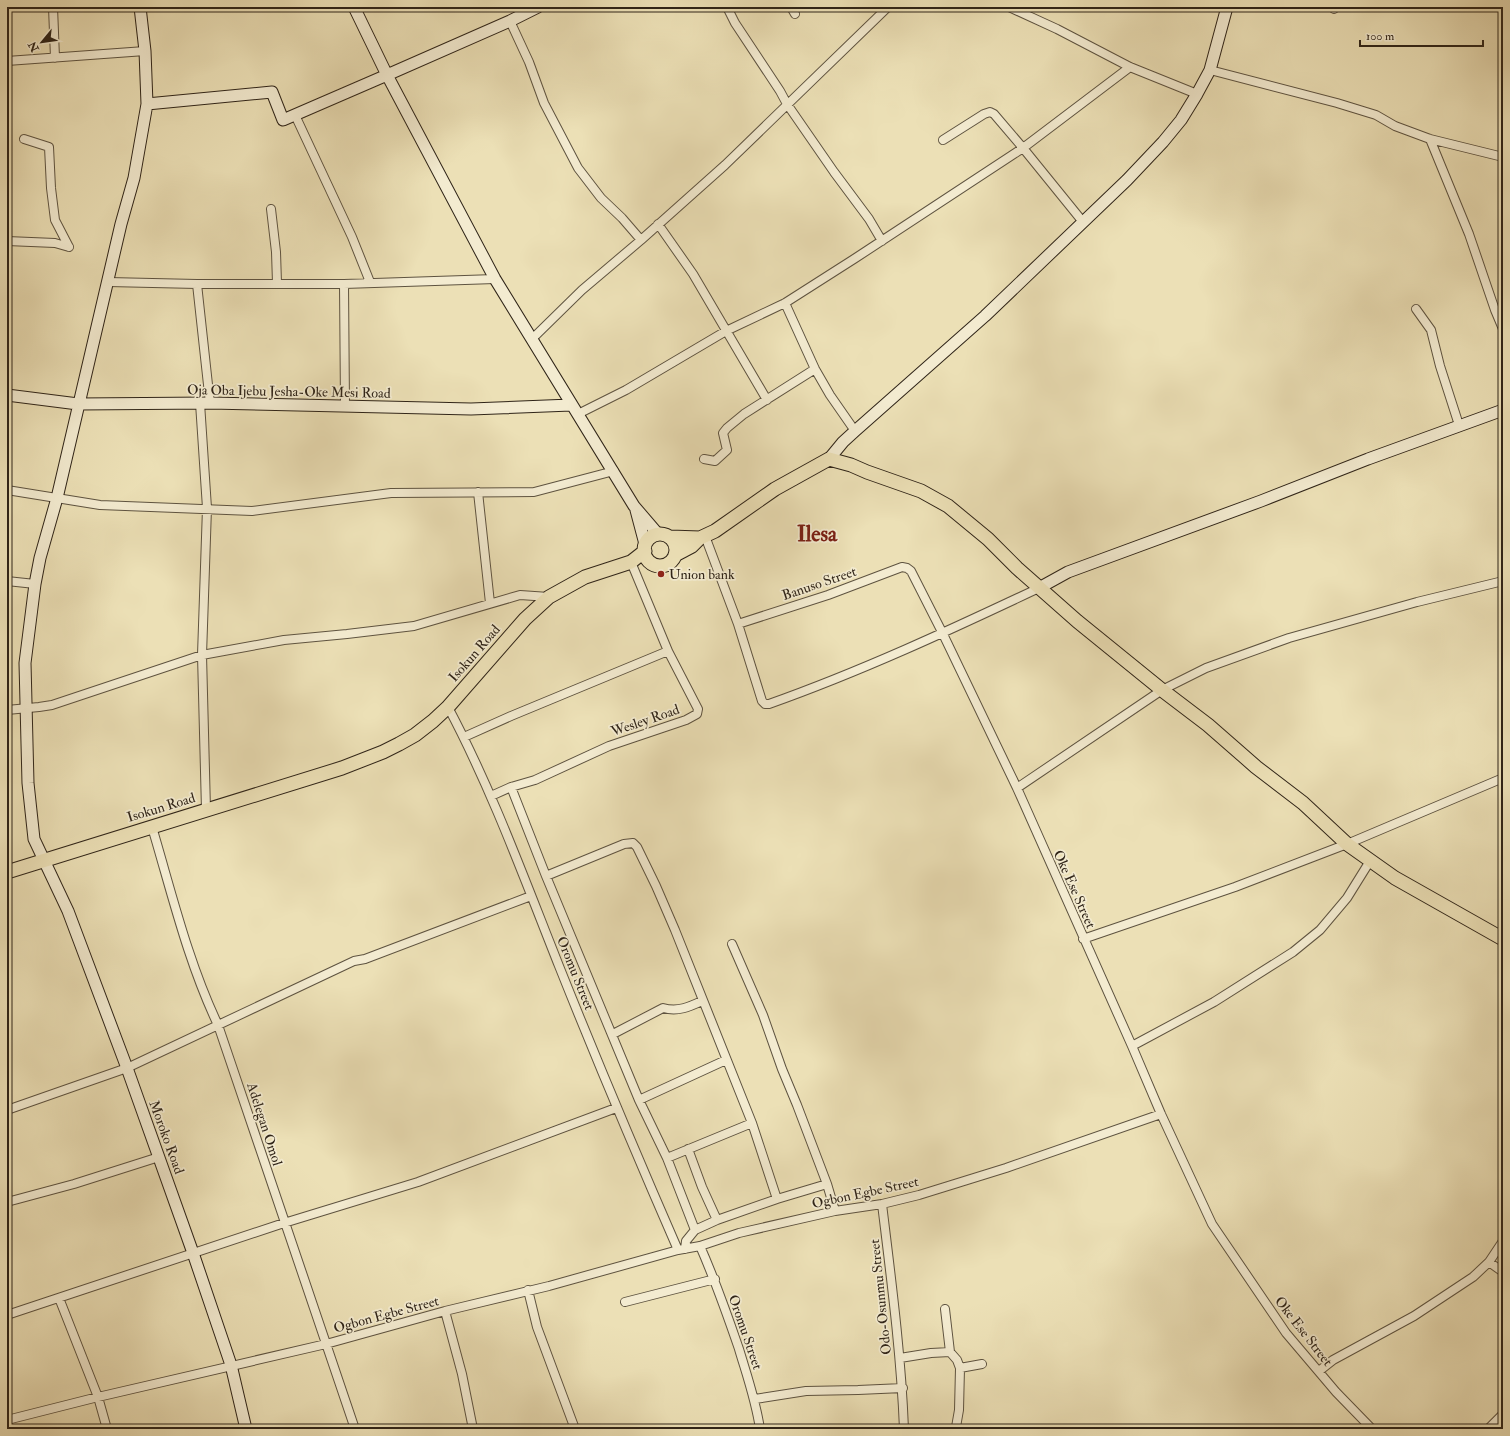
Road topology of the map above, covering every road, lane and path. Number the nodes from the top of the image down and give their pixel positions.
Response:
1 (53, 7) edge
2 (140, 7) edge
3 (354, 7) edge
4 (538, 7) edge
5 (727, 7) edge
6 (888, 7) edge
7 (1009, 7) edge
8 (1228, 7) edge
9 (510, 21) junction
10 (146, 51) junction
11 (55, 58) junction
12 (7, 61) edge
13 (1130, 67) junction
14 (1210, 70) junction
15 (387, 76) junction
16 (1198, 94) junction
17 (147, 104) junction
18 (787, 104) junction
19 (295, 115) junction
20 (24, 139) dead end
21 (1430, 139) junction
22 (942, 140) dead end
23 (1023, 148) junction
24 (1503, 157) edge
25 (271, 209) dead end
26 (1082, 222) junction
27 (658, 224) junction
28 (641, 240) junction
29 (7, 241) edge
30 (882, 241) junction
31 (495, 279) junction
32 (108, 282) junction
33 (370, 282) junction
34 (277, 283) junction
35 (197, 284) junction
36 (344, 284) junction
37 (785, 303) junction
38 (1416, 309) dead end
39 (1503, 329) edge
40 (726, 331) junction
41 (532, 339) junction
42 (815, 369) junction
43 (7, 395) edge
44 (768, 400) junction
45 (205, 403) junction
46 (78, 404) junction
47 (571, 404) junction
48 (345, 407) junction
49 (1503, 410) edge
50 (578, 414) junction
51 (1459, 425) junction
52 (855, 431) junction
53 (704, 459) dead end
54 (829, 459) junction
55 (614, 472) junction
56 (7, 490) edge
57 (478, 492) junction
58 (57, 498) junction
59 (634, 506) junction
60 (207, 508) junction
61 (664, 536) junction
62 (702, 537) junction
63 (645, 548) junction
64 (675, 555) junction
65 (631, 562) junction
66 (654, 564) junction
67 (908, 568) joint
68 (7, 581) edge
69 (1503, 581) edge
70 (35, 584) junction
71 (1039, 588) junction
72 (549, 597) junction
73 (490, 603) junction
74 (738, 624) junction
75 (943, 634) junction
76 (668, 651) junction
77 (202, 655) junction
78 (1162, 690) junction
79 (448, 707) junction
80 (25, 708) junction
81 (7, 710) edge
82 (464, 738) junction
83 (1503, 778) edge
84 (511, 787) junction
85 (1017, 788) junction
86 (491, 796) junction
87 (206, 810) junction
88 (152, 827) junction
89 (1347, 844) junction
90 (45, 860) junction
91 (1373, 862) junction
92 (7, 872) edge
93 (546, 876) junction
94 (531, 896) junction
95 (1503, 938) edge
96 (1083, 939) junction
97 (732, 944) dead end
98 (702, 1001) junction
99 (218, 1025) junction
100 (613, 1034) junction
101 (1132, 1046) junction
102 (726, 1060) junction
103 (127, 1068) junction
104 (640, 1100) junction
105 (616, 1108) junction
106 (7, 1110) edge
107 (1160, 1114) junction
108 (752, 1123) junction
109 (688, 1150) junction
110 (159, 1157) junction
111 (667, 1158) junction
112 (827, 1184) junction
113 (777, 1198) junction
114 (7, 1202) edge
115 (882, 1204) junction
116 (835, 1211) junction
117 (717, 1220) junction
118 (284, 1223) junction
119 (695, 1230) junction
120 (1503, 1241) edge
121 (700, 1246) junction
122 (681, 1249) junction
123 (194, 1253) junction
124 (1489, 1262) junction
125 (1503, 1272) edge
126 (715, 1279) junction
127 (528, 1290) junction
128 (59, 1298) junction
129 (625, 1302) dead end
130 (945, 1309) dead end
131 (445, 1311) junction
132 (7, 1315) edge
133 (326, 1344) junction
134 (950, 1352) junction
135 (900, 1358) junction
136 (982, 1364) dead end
137 (231, 1365) junction
138 (960, 1368) junction
139 (1319, 1371) junction
140 (903, 1388) junction
141 (98, 1397) junction
142 (755, 1399) junction
143 (1503, 1414) edge
144 (7, 1420) edge
145 (956, 1427) dead end
146 (107, 1429) edge
147 (246, 1429) edge
148 (355, 1429) edge
149 (473, 1429) edge
150 (574, 1429) edge
151 (760, 1429) edge
152 (904, 1429) edge
153 (1372, 1429) edge
154 (1488, 1429) edge

1 - 11 street
2 - 10 street, Moroko Road
3 - 15 street
4 - 9 street
5 - 18 street
6 - 18 street
7 - 13 street
8 - 14 street
9 - 15 street
9 - 28 street
10 - 11 street
10 - 17 street, Moroko Road
11 - 12 street
13 - 16 street
13 - 23 street
14 - 16 street
14 - 21 street
15 - 19 street
15 - 31 street
16 - 26 street
17 - 19 street
17 - 32 street, Moroko Road
18 - 27 street
18 - 30 street
19 - 33 street
20 - 29 street
21 - 24 street
21 - 39 street
22 - 23 street
23 - 26 street
23 - 30 street
25 - 34 street
26 - 52 street
27 - 28 street
27 - 40 street
28 - 41 street
30 - 37 street
31 - 33 street
31 - 41 street
32 - 35 street
32 - 46 street, Moroko Road
33 - 36 street
34 - 35 street
34 - 36 street
35 - 45 street
36 - 48 street
37 - 40 street
37 - 42 street
38 - 51 street
40 - 44 street
40 - 50 street
41 - 47 street
42 - 44 street
42 - 52 street
43 - 46 street, Oja Oba Ijebu Jesha-Oke Mesi Road
44 - 53 street
45 - 46 street, Oja Oba Ijebu Jesha-Oke Mesi Road
45 - 48 street, Oja Oba Ijebu Jesha-Oke Mesi Road
45 - 60 street
46 - 58 street, Moroko Road
47 - 48 street, Oja Oba Ijebu Jesha-Oke Mesi Road
47 - 50 street
49 - 51 street
50 - 55 street
51 - 71 street
52 - 54 street
54 - 62 main road
54 - 71 main road
55 - 57 street
55 - 59 street
56 - 58 street
57 - 60 street
57 - 73 street
58 - 60 street
58 - 70 street, Moroko Road
59 - 61 street
59 - 63 street
60 - 77 street
61 - 62 main road
61 - 63 main road
61 - 64 main road
62 - 64 main road
62 - 74 street
63 - 65 main road
63 - 66 main road
64 - 66 main road
65 - 66 main road
65 - 72 main road, Isokun Road
65 - 76 street, Wesley Road
67 - 74 street, Banuso Street
67 - 75 street, Oke Ese Street
68 - 70 street
69 - 78 street
70 - 80 street, Moroko Road
71 - 75 street
71 - 78 main road
72 - 73 street
72 - 79 main road, Isokun Road
73 - 77 street
74 - 75 street
75 - 85 street, Oke Ese Street
76 - 82 street
76 - 84 street, Wesley Road
77 - 80 street
77 - 87 street
78 - 85 street
78 - 89 main road
79 - 82 street, Oromu Street
79 - 87 main road, Isokun Road
80 - 81 street
80 - 90 street, Moroko Road
82 - 86 street, Oromu Street
83 - 89 street
84 - 86 street, Wesley Road
84 - 93 street
85 - 96 street, Oke Ese Street
86 - 94 street, Oromu Street
87 - 88 main road, Isokun Road
88 - 90 main road, Isokun Road
88 - 99 street, Adelegan Omol
89 - 91 main road
89 - 96 street
90 - 92 main road, Isokun Road
90 - 103 street, Moroko Road
91 - 95 main road
91 - 101 street
93 - 98 street
93 - 100 street
94 - 99 street
94 - 105 street, Oromu Street
96 - 101 street, Oke Ese Street
97 - 112 street
98 - 100 street
98 - 102 street
99 - 103 street
99 - 118 street, Adelegan Omol
100 - 104 street
101 - 107 street, Oke Ese Street
102 - 104 street
102 - 108 street
103 - 106 street
103 - 110 street, Moroko Road
104 - 111 street
105 - 118 street
105 - 122 street, Oromu Street
107 - 115 street, Ogbon Egbe Street
107 - 139 street, Oke Ese Street
108 - 109 street
108 - 113 street
109 - 111 street
109 - 117 street
110 - 114 street
110 - 123 street, Moroko Road
111 - 119 street
112 - 113 street
112 - 116 street
113 - 117 street
115 - 116 street, Ogbon Egbe Street
115 - 135 street, Odo-Osunmu Street
116 - 121 street, Ogbon Egbe Street
117 - 119 street
118 - 123 street
118 - 133 street, Adelegan Omol
119 - 122 street
120 - 124 street
121 - 122 street, Ogbon Egbe Street
121 - 126 street, Oromu Street
122 - 127 street, Ogbon Egbe Street
123 - 128 street
123 - 137 street, Moroko Road
124 - 125 street
124 - 139 street
126 - 129 street
126 - 142 street, Oromu Street
127 - 131 street, Ogbon Egbe Street
127 - 150 street
128 - 132 street
128 - 141 street
130 - 134 street
131 - 133 street, Ogbon Egbe Street
131 - 149 street
133 - 137 street, Ogbon Egbe Street
133 - 148 street, Adelegan Omol
134 - 135 street
134 - 138 street
135 - 140 street, Odo-Osunmu Street
136 - 138 street
137 - 141 street, Ogbon Egbe Street
137 - 147 street, Moroko Road
138 - 145 street
139 - 153 street, Oke Ese Street
140 - 142 street
140 - 152 street, Odo-Osunmu Street
141 - 144 street, Ogbon Egbe Street
141 - 146 street
142 - 151 street, Oromu Street
143 - 154 street

